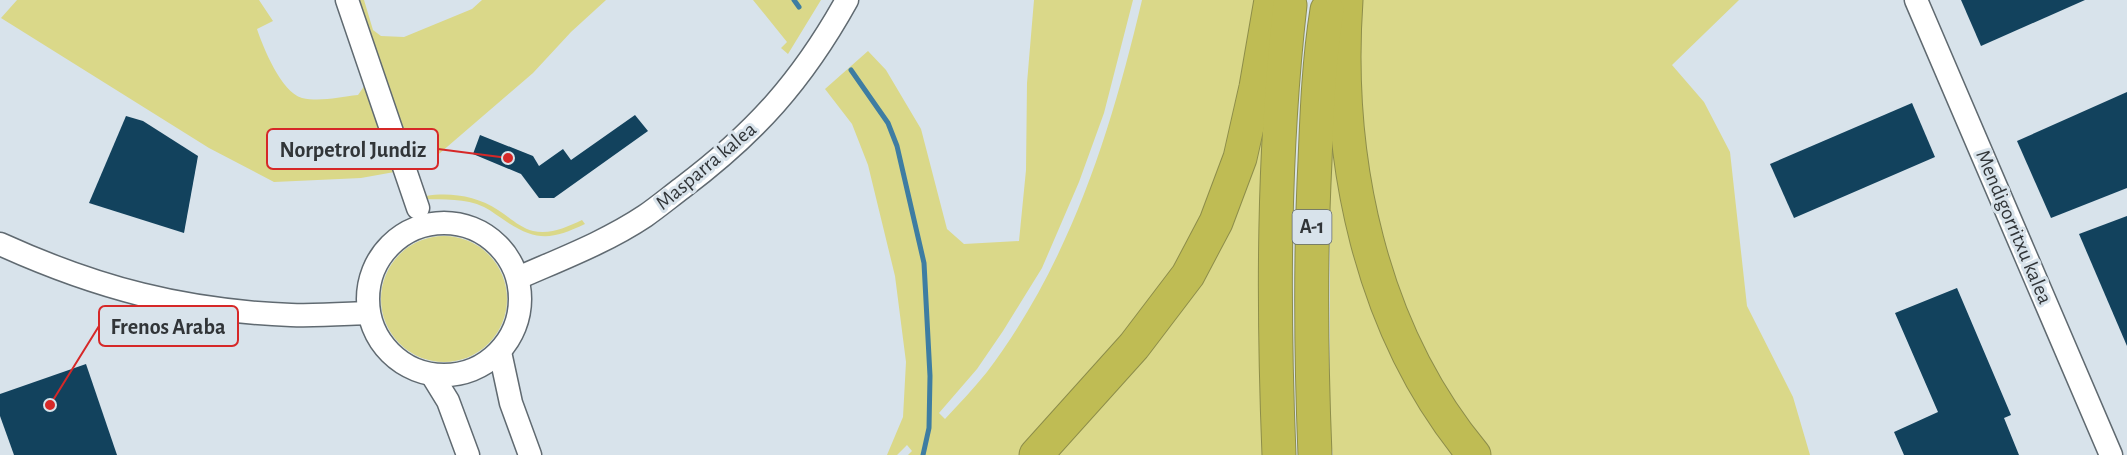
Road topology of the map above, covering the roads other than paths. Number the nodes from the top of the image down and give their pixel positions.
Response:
1 (348, 0) edge
2 (846, 0) edge
3 (1271, 0) edge
4 (1291, 0) edge
5 (1328, 0) edge
6 (1346, 0) edge
7 (1916, 0) edge
8 (418, 208) dead end
9 (0, 244) edge
10 (518, 278) junction
11 (368, 312) junction
12 (500, 352) junction
13 (432, 375) junction
14 (468, 455) edge
15 (530, 455) edge
16 (1036, 455) edge
17 (1279, 455) edge
18 (1315, 455) edge
19 (1474, 455) edge
20 (2111, 455) edge

1 - 8 street
2 - 10 street, Masparra kalea
3 - 16 highway
4 - 17 highway, A-1
5 - 18 highway, A-1
6 - 19 highway
7 - 20 street, Mendigorritxu kalea
9 - 11 street
10 - 11 street
10 - 12 street
11 - 13 street
12 - 13 street
12 - 15 street
13 - 14 street

